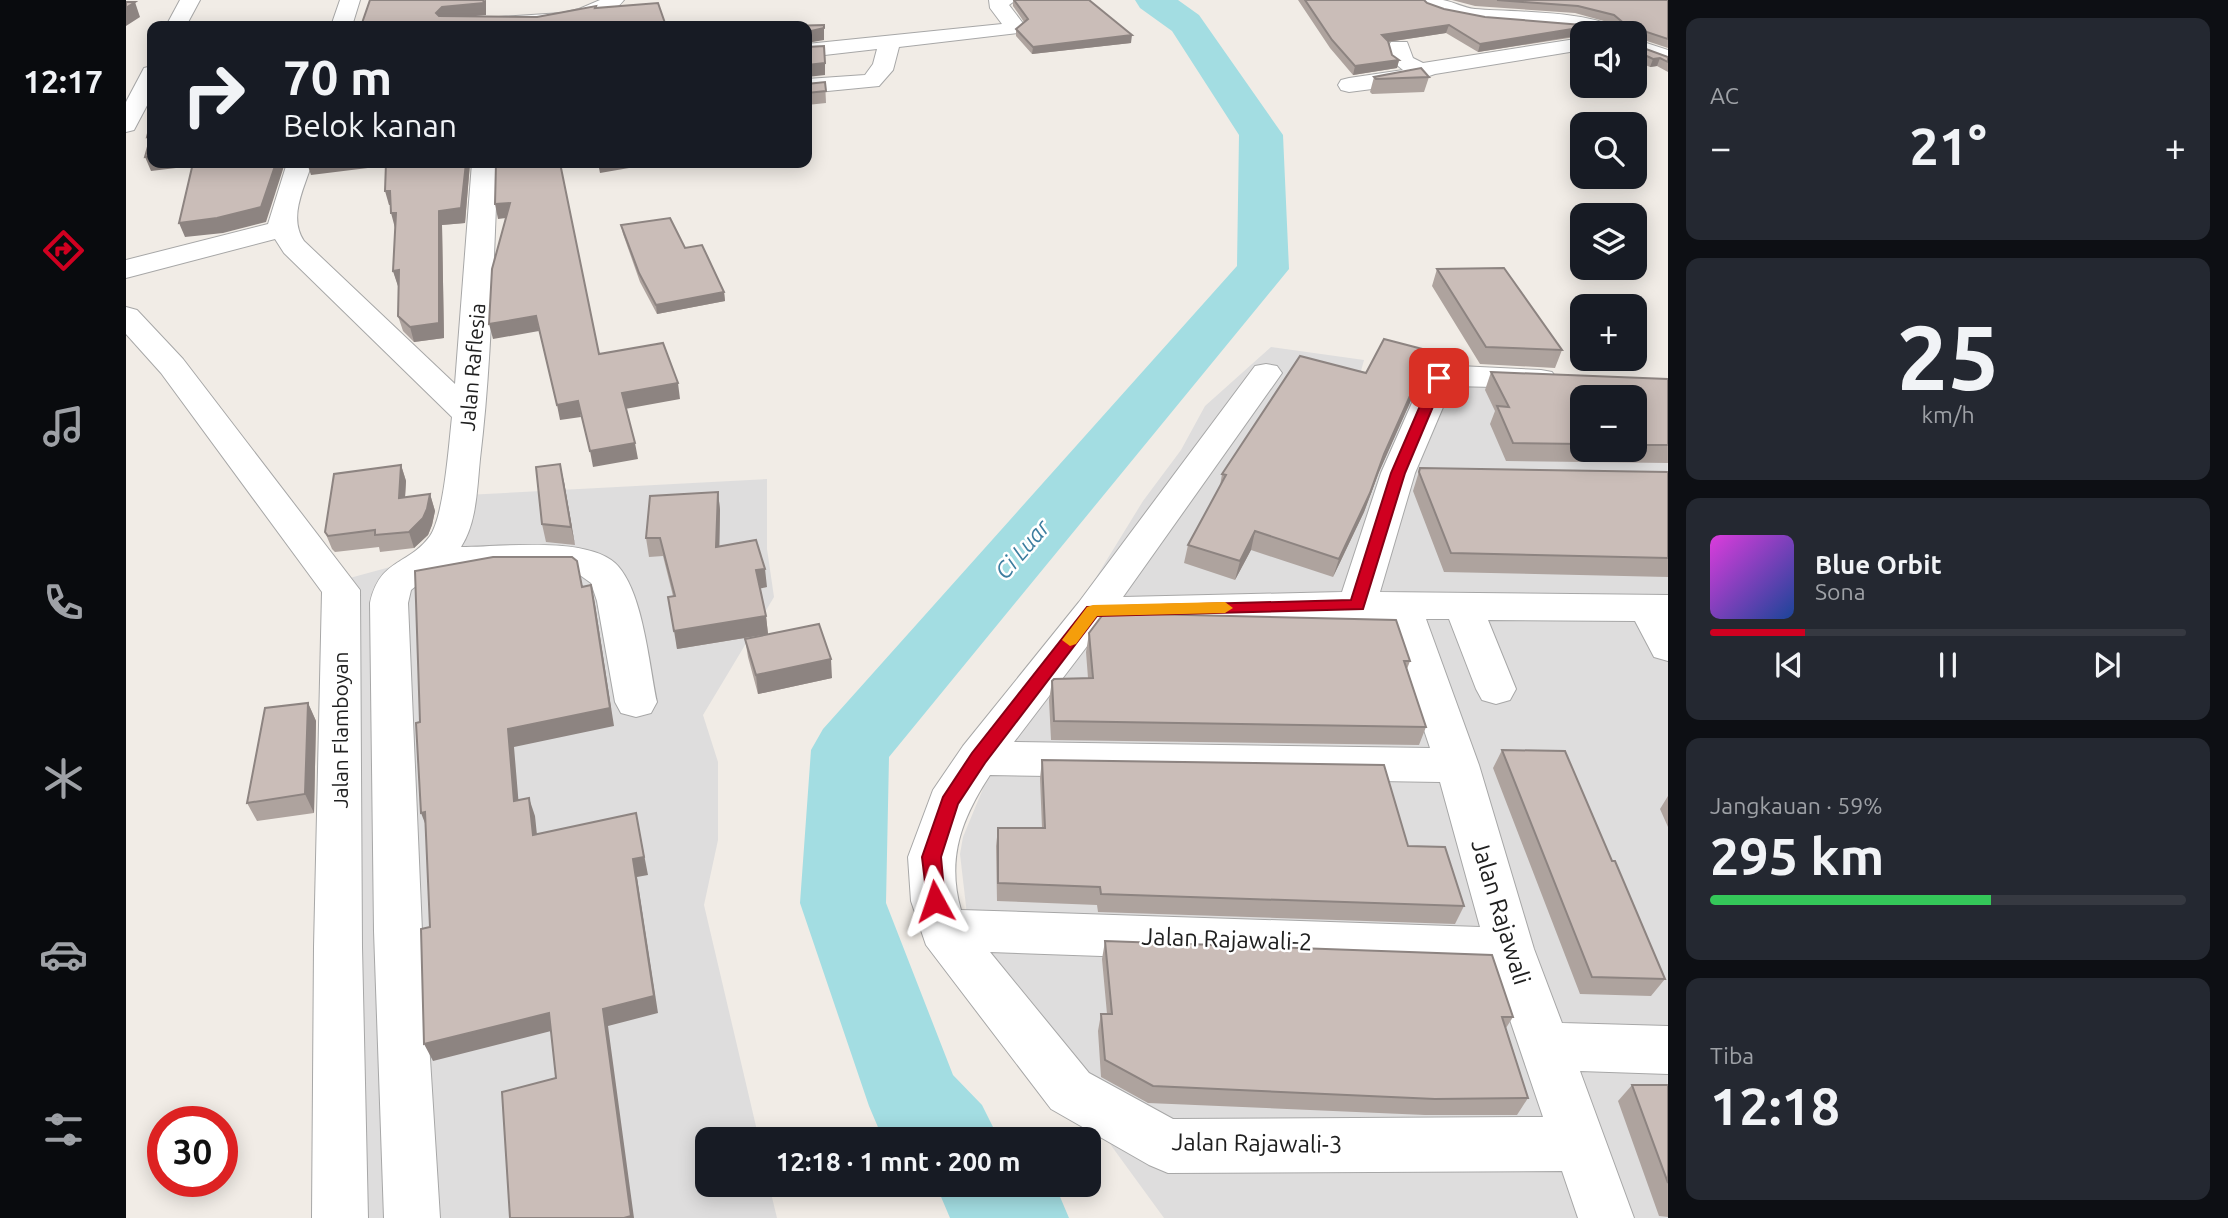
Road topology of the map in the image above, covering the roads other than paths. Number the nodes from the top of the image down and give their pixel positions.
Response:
1 (190, 0) edge
2 (349, 0) edge
3 (491, 0) edge
4 (614, 0) edge
5 (1006, 0) edge
6 (1426, 0) edge
7 (1573, 1) edge
8 (179, 21) edge
9 (343, 21) edge
10 (488, 21) edge
11 (531, 21) edge
12 (1590, 21) edge
13 (1570, 32) edge
14 (1570, 37) edge
15 (888, 42) junction
16 (1399, 47) dead end
17 (812, 50) edge
18 (1647, 50) edge
19 (1668, 57) edge
20 (1420, 71) junction
21 (147, 82) edge
22 (1349, 85) dead end
23 (812, 86) edge
24 (128, 114) edge
25 (297, 168) edge
26 (485, 168) edge
27 (282, 229) junction
28 (126, 268) edge
29 (126, 316) edge
30 (1266, 373) dead end
31 (1570, 380) edge
32 (469, 415) junction
33 (1398, 473) junction
34 (1438, 474) edge
35 (414, 568) junction
36 (341, 590) junction
37 (1380, 605) junction
38 (1463, 606) junction
39 (1658, 608) edge
40 (1093, 611) junction
41 (1668, 647) edge
42 (1496, 689) dead end
43 (636, 702) dead end
44 (978, 758) junction
45 (1457, 765) junction
46 (943, 930) junction
47 (398, 931) junction
48 (338, 947) junction
49 (1510, 948) junction
50 (1545, 1046) junction
51 (1668, 1050) edge
52 (1579, 1143) junction
53 (340, 1218) edge
54 (412, 1218) edge
55 (1606, 1218) edge

1 - 8 street
2 - 9 street
3 - 10 street
4 - 11 street
5 - 15 street
6 - 13 street
7 - 12 street
14 - 20 street
15 - 17 street
15 - 23 street
16 - 20 street
18 - 19 street
20 - 22 street
21 - 24 street
25 - 27 street
26 - 32 street, Jalan Raflesia
27 - 28 street
27 - 32 street
29 - 36 street
30 - 40 street
31 - 33 street
32 - 35 street, Jalan Raflesia
33 - 34 street
33 - 37 street
35 - 36 street
35 - 43 street
35 - 47 street
36 - 48 street, Jalan Flamboyan
37 - 38 street
37 - 40 street
37 - 45 street, Jalan Rajawali
38 - 39 street
38 - 42 street
39 - 41 street
40 - 44 street
44 - 45 street
44 - 46 street
45 - 49 street, Jalan Rajawali
46 - 49 street, Jalan Rajawali-2
46 - 52 street, Jalan Rajawali-3
47 - 48 street
47 - 54 street
48 - 53 street, Jalan Flamboyan
49 - 50 street, Jalan Rajawali
50 - 51 street
50 - 52 street, Jalan Rajawali
52 - 55 street, Jalan Rajawali

